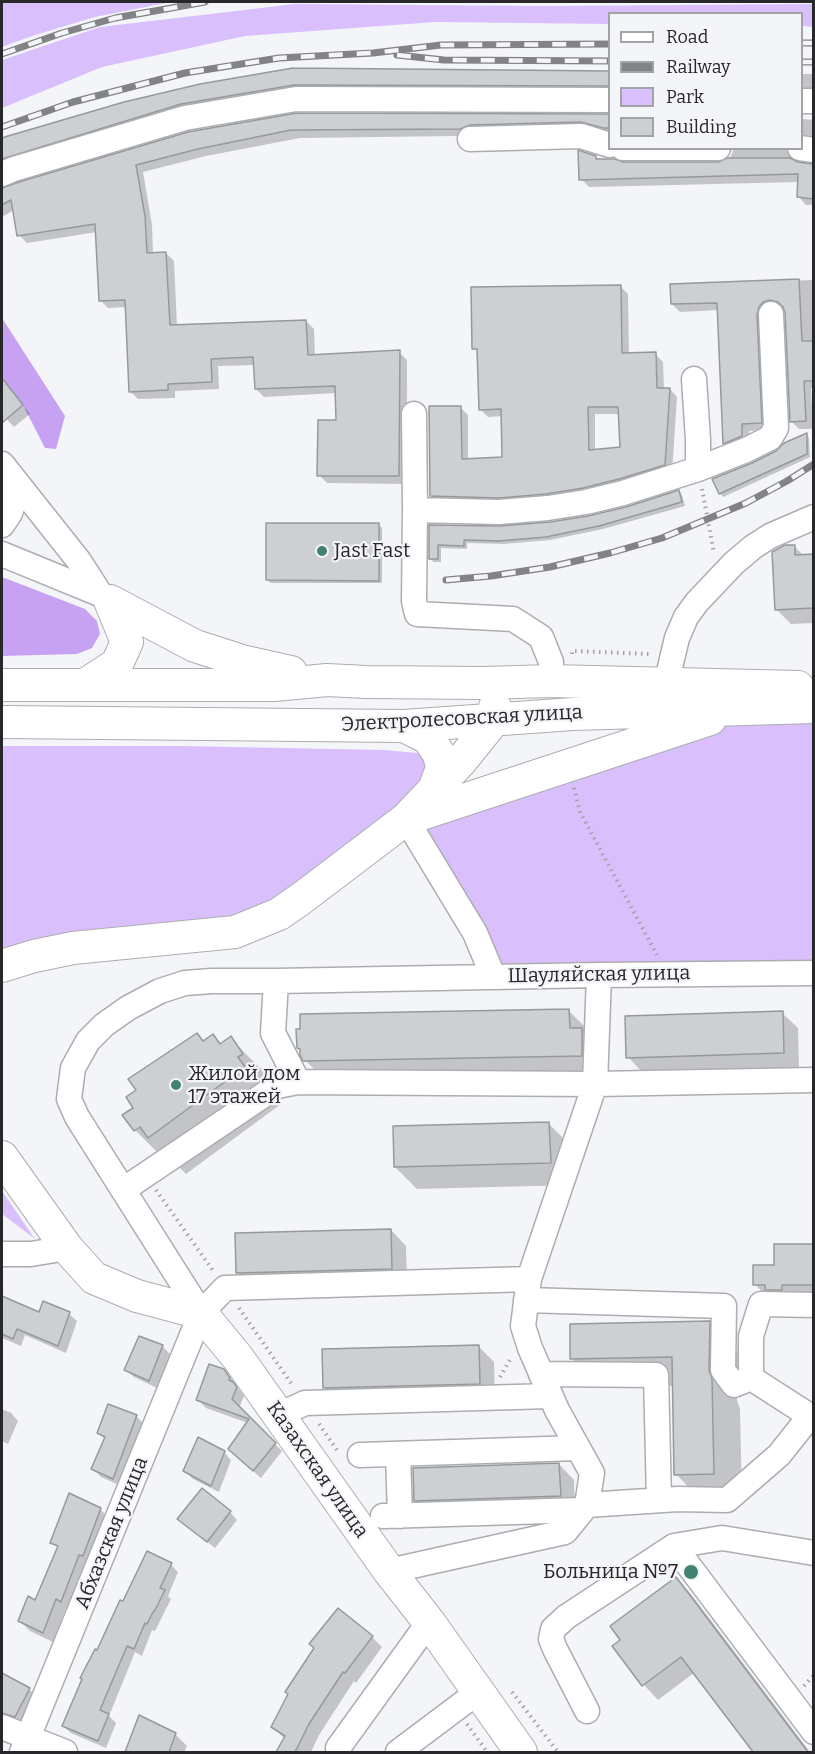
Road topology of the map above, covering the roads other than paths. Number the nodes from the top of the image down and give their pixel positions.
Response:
1 (608, 100) edge
2 (470, 139) dead end
3 (608, 145) edge
4 (2, 174) edge
5 (771, 314) dead end
6 (694, 379) dead end
7 (414, 414) dead end
8 (698, 469) junction
9 (7, 471) edge
10 (415, 510) junction
11 (813, 517) edge
12 (2, 525) edge
13 (2, 554) edge
14 (104, 596) junction
15 (327, 680) junction
16 (552, 681) junction
17 (496, 683) junction
18 (666, 684) junction
19 (2, 685) edge
20 (85, 685) junction
21 (813, 687) edge
22 (813, 707) edge
23 (746, 708) junction
24 (494, 720) junction
25 (2, 722) edge
26 (404, 726) junction
27 (433, 792) junction
28 (406, 819) junction
29 (2, 966) edge
30 (813, 974) edge
31 (599, 975) junction
32 (493, 976) junction
33 (276, 981) junction
34 (813, 1080) edge
35 (298, 1082) junction
36 (595, 1084) junction
37 (2, 1157) edge
38 (123, 1190) junction
39 (67, 1248) junction
40 (2, 1254) edge
41 (528, 1290) junction
42 (813, 1305) edge
43 (201, 1313) junction
44 (752, 1378) junction
45 (546, 1385) junction
46 (279, 1415) junction
47 (812, 1415) edge
48 (578, 1448) junction
49 (398, 1454) junction
50 (360, 1455) dead end
51 (659, 1500) junction
52 (585, 1507) junction
53 (472, 1514) junction
54 (674, 1546) junction
55 (473, 1552) junction
56 (813, 1553) edge
57 (389, 1571) junction
58 (429, 1622) junction
59 (478, 1692) junction
60 (587, 1712) dead end
61 (2, 1727) edge
62 (813, 1732) edge
63 (26, 1745) edge
64 (338, 1748) dead end
65 (414, 1748) edge
66 (65, 1752) edge
67 (521, 1752) edge

1 - 4 street
2 - 3 street
5 - 8 street
6 - 8 street
7 - 10 street
8 - 10 street
9 - 12 street
9 - 14 street
10 - 16 street
11 - 18 street
13 - 14 street
14 - 15 main road
14 - 20 main road
15 - 17 main road, Электролесовская улица
15 - 20 main road, Электролесовская улица
16 - 17 main road, Электролесовская улица
16 - 18 main road, Электролесовская улица
17 - 24 main road
18 - 21 main road, Электролесовская улица
19 - 20 main road, Электролесовская улица
22 - 23 main road, Электролесовская улица
23 - 24 main road, Электролесовская улица
23 - 28 main road
24 - 26 main road, Электролесовская улица
24 - 27 main road
25 - 26 main road, Электролесовская улица
26 - 27 main road
27 - 28 main road
28 - 29 main road
28 - 32 street, Шауляйская улица
30 - 31 street, Шауляйская улица
31 - 32 street, Шауляйская улица
31 - 36 street
32 - 33 street
33 - 35 street
33 - 38 street
34 - 36 street
35 - 36 street
35 - 38 street
36 - 41 street
37 - 39 main road
38 - 43 street
39 - 40 street
39 - 43 main road
41 - 43 street
41 - 44 street
41 - 45 street
42 - 44 street
43 - 46 main road, Казахская улица
43 - 63 street, Абхазская улица
44 - 47 street
45 - 46 street
45 - 48 street
45 - 51 street
46 - 57 main road, Казахская улица
47 - 51 street
48 - 49 street
48 - 52 street
49 - 50 street
49 - 53 street
51 - 52 street
52 - 53 street
52 - 55 street
53 - 55 street
54 - 56 street
54 - 60 street
54 - 62 street
55 - 57 street
57 - 58 main road, Казахская улица
58 - 59 main road, Казахская улица
58 - 64 street
59 - 65 street
59 - 67 main road, Казахская улица
61 - 63 street
63 - 66 street

